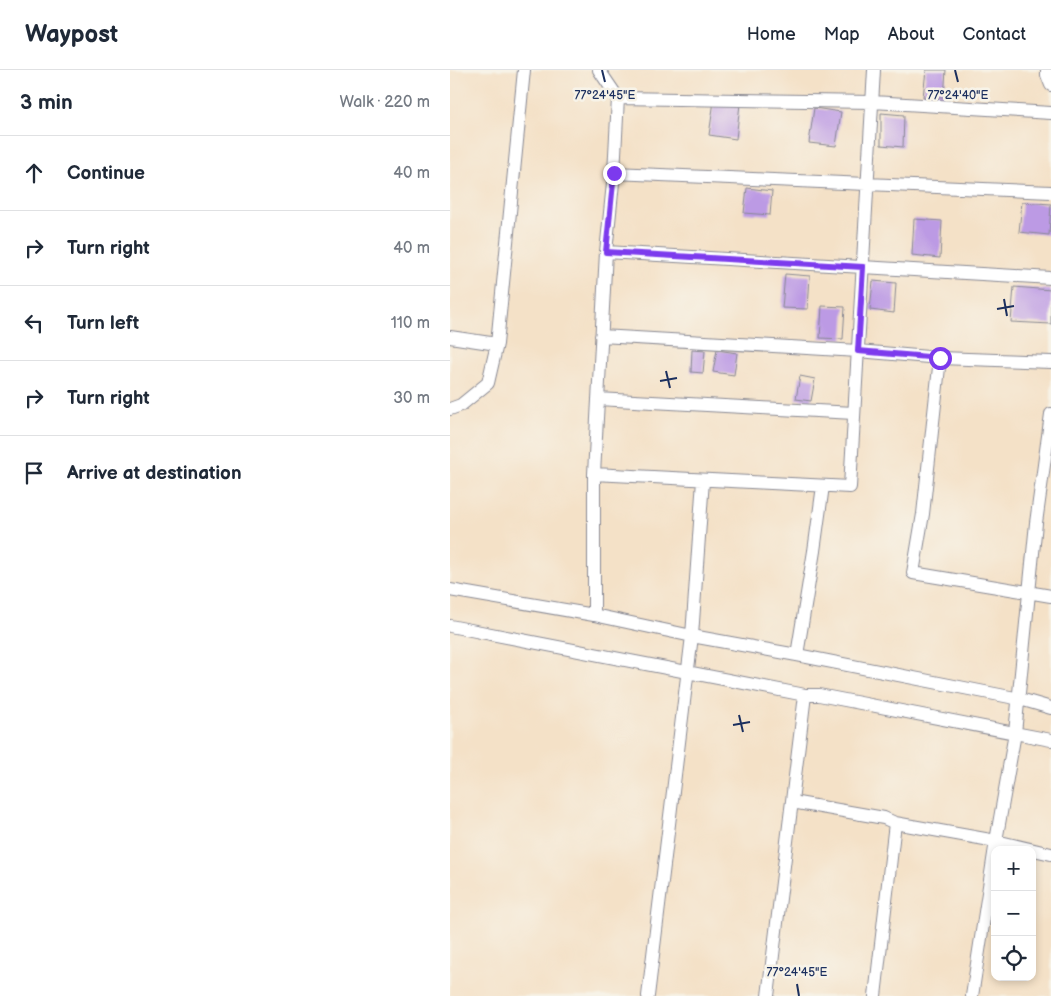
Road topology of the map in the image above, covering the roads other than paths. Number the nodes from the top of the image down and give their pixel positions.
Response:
1 (524, 70) edge
2 (598, 70) edge
3 (874, 70) edge
4 (1047, 70) edge
5 (1051, 84) edge
6 (618, 98) junction
7 (873, 102) junction
8 (1051, 113) edge
9 (614, 173) junction
10 (868, 184) junction
11 (1051, 192) edge
12 (606, 252) junction
13 (863, 267) junction
14 (1051, 278) edge
15 (601, 336) junction
16 (450, 337) edge
17 (497, 344) junction
18 (858, 351) junction
19 (940, 358) junction
20 (1051, 362) edge
21 (598, 399) junction
22 (450, 409) edge
23 (854, 414) junction
24 (1051, 414) edge
25 (594, 474) junction
26 (703, 480) junction
27 (823, 486) junction
28 (450, 590) edge
29 (1028, 592) junction
30 (1051, 596) edge
31 (594, 615) junction
32 (450, 626) edge
33 (692, 636) junction
34 (797, 655) junction
35 (688, 672) junction
36 (804, 695) junction
37 (1020, 699) junction
38 (1051, 708) edge
39 (1016, 733) junction
40 (1051, 740) edge
41 (792, 802) junction
42 (894, 823) junction
43 (996, 840) junction
44 (1051, 854) edge
45 (648, 996) edge
46 (768, 996) edge
47 (875, 996) edge
48 (972, 996) edge

1 - 17 street
2 - 6 street
3 - 7 street
4 - 5 street
6 - 7 street
6 - 9 street
7 - 8 street
7 - 10 street
9 - 10 street
9 - 12 street
10 - 11 street
10 - 13 street
12 - 13 street
12 - 15 street
13 - 14 street
13 - 18 street
15 - 18 street
15 - 21 street
16 - 17 street
17 - 22 street
18 - 19 street
18 - 23 street
19 - 20 street
19 - 29 street
21 - 23 street
21 - 25 street
23 - 27 street
24 - 29 street
25 - 26 street
25 - 31 street
26 - 27 street
26 - 33 street
27 - 34 street
28 - 31 street
29 - 30 street
29 - 37 street
31 - 33 street
32 - 35 street
33 - 34 street
33 - 35 street
34 - 37 street
35 - 36 street
35 - 45 street
36 - 39 street
36 - 41 street
37 - 38 street
37 - 39 street
39 - 40 street
39 - 43 street
41 - 42 street
41 - 46 street
42 - 43 street
42 - 47 street
43 - 44 street
43 - 48 street

